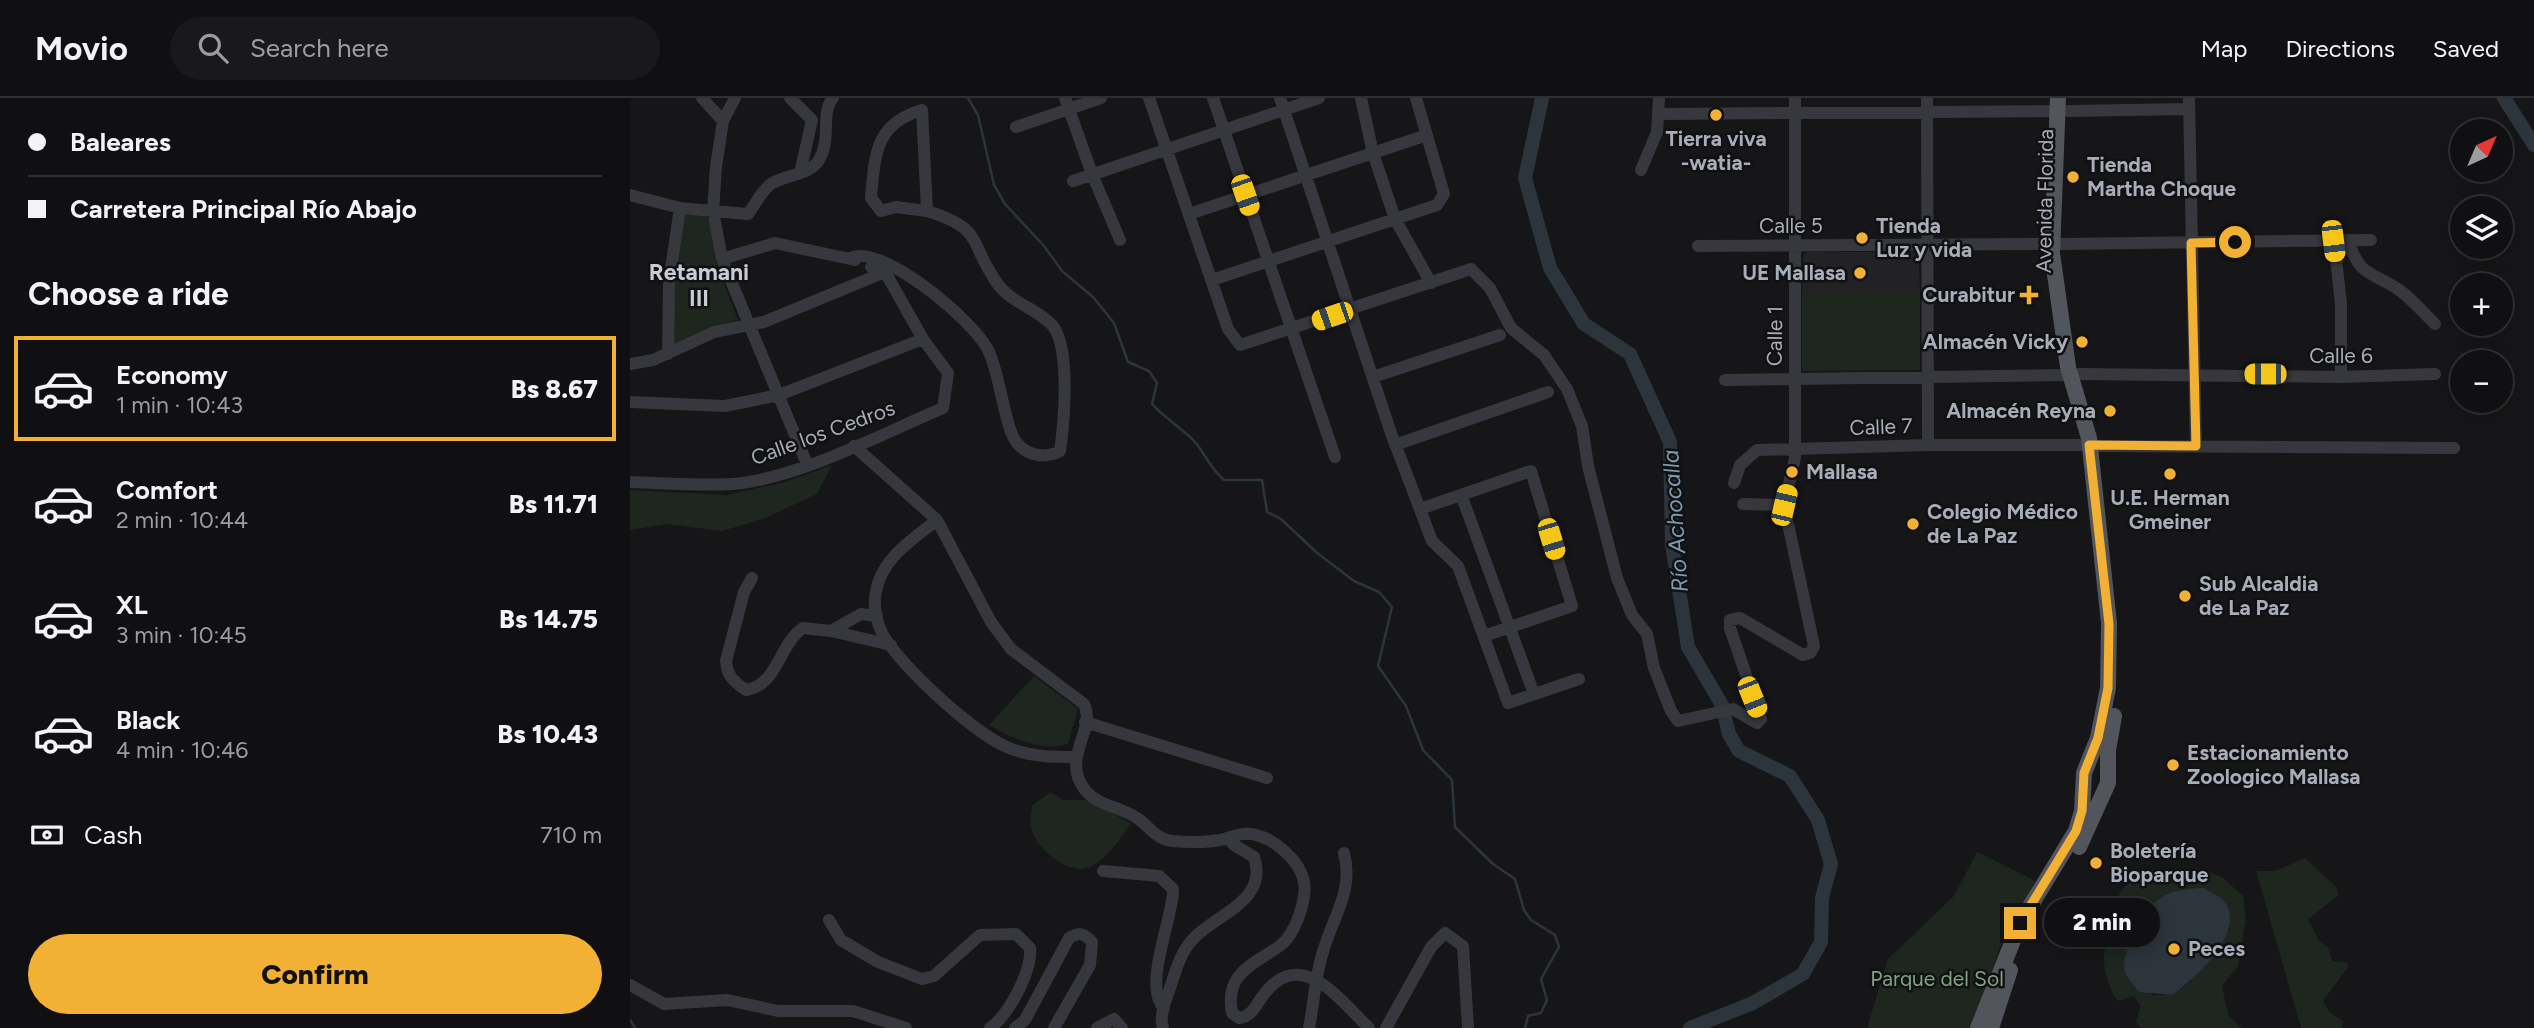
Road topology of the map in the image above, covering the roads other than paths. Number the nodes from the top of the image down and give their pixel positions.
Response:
1 (702, 98) edge
2 (735, 98) edge
3 (790, 98) edge
4 (832, 98) edge
5 (1101, 98) edge
6 (1149, 98) edge
7 (1213, 98) edge
8 (1319, 98) edge
9 (1361, 98) edge
10 (1416, 98) edge
11 (1659, 98) edge
12 (1796, 98) edge
13 (1927, 98) edge
14 (1067, 103) edge
15 (1282, 104) edge
16 (2189, 104) edge
17 (2063, 105) edge
18 (1927, 112) junction
19 (1658, 114) junction
20 (1796, 114) junction
21 (723, 121) junction
22 (1016, 127) dead end
23 (1223, 130) junction
24 (1427, 135) junction
25 (1167, 149) junction
26 (1373, 153) junction
27 (1642, 170) dead end
28 (800, 173) junction
29 (1092, 174) junction
30 (1306, 175) junction
31 (1073, 181) dead end
32 (630, 195) edge
33 (1245, 195) junction
34 (680, 208) junction
35 (713, 211) junction
36 (927, 211) junction
37 (1189, 214) junction
38 (1395, 219) junction
39 (1120, 240) dead end
40 (2348, 240) junction
41 (2371, 240) dead end
42 (2333, 241) junction
43 (1328, 242) junction
44 (2191, 243) junction
45 (2057, 244) junction
46 (1795, 245) junction
47 (1926, 245) junction
48 (1698, 246) dead end
49 (850, 258) junction
50 (722, 259) junction
51 (1268, 262) junction
52 (885, 272) junction
53 (1212, 280) junction
54 (1431, 283) junction
55 (1351, 310) junction
56 (2435, 324) dead end
57 (749, 326) junction
58 (1290, 330) junction
59 (1500, 335) dead end
60 (923, 339) junction
61 (668, 354) junction
62 (630, 364) edge
63 (2075, 374) junction
64 (2435, 374) dead end
65 (2194, 375) junction
66 (1373, 377) junction
67 (1928, 377) junction
68 (2341, 377) junction
69 (1794, 378) junction
70 (1725, 380) dead end
71 (1548, 392) dead end
72 (779, 395) junction
73 (630, 402) edge
74 (1395, 444) junction
75 (1928, 445) junction
76 (2094, 445) junction
77 (853, 446) junction
78 (2196, 446) junction
79 (1794, 448) junction
80 (2454, 448) dead end
81 (1335, 457) dead end
82 (807, 464) junction
83 (630, 482) edge
84 (1734, 483) dead end
85 (1462, 497) junction
86 (1743, 504) dead end
87 (1784, 505) junction
88 (1420, 509) junction
89 (937, 520) junction
90 (752, 578) dead end
91 (877, 616) junction
92 (1507, 628) junction
93 (831, 631) junction
94 (1484, 636) junction
95 (891, 645) junction
96 (1579, 679) dead end
97 (1534, 694) junction
98 (1085, 722) junction
99 (1075, 757) junction
100 (2090, 757) junction
101 (2108, 761) junction
102 (1267, 778) dead end
103 (2083, 796) junction
104 (2101, 800) junction
105 (1228, 838) junction
106 (1344, 853) dead end
107 (1103, 871) dead end
108 (830, 920) dead end
109 (1317, 978) junction
110 (630, 985) edge
111 (1164, 1008) junction
112 (1237, 1023) edge
113 (906, 1028) edge
114 (990, 1028) edge
115 (1015, 1028) edge
116 (1054, 1028) edge
117 (1097, 1028) edge
118 (1122, 1028) edge
119 (1163, 1028) edge
120 (1309, 1028) edge
121 (1369, 1028) edge
122 (1386, 1028) edge
123 (1468, 1028) edge
124 (1978, 1028) edge
125 (1991, 1028) edge

1 - 21 street
2 - 21 street
3 - 28 street
4 - 28 street
5 - 14 street
6 - 25 street
7 - 23 street
8 - 15 street
9 - 26 street
10 - 24 street
11 - 19 street
12 - 20 street, Calle 1
13 - 18 street
14 - 22 street
14 - 29 street
15 - 23 street
15 - 30 street
16 - 17 street
16 - 44 street
17 - 18 street
17 - 45 main road, Avenida Florida
18 - 20 street
18 - 47 street
19 - 20 street
19 - 27 street
20 - 46 street, Calle 1
21 - 35 street
23 - 25 street
23 - 33 street
24 - 26 street
24 - 38 street
25 - 29 street
25 - 37 street
26 - 30 street
26 - 38 street
28 - 35 street
29 - 31 street
29 - 39 street
30 - 33 street
30 - 43 street
32 - 34 street
33 - 37 street
33 - 51 street
34 - 35 street
34 - 61 street
35 - 50 street
36 - 36 street
36 - 49 street
37 - 53 street
38 - 43 street
38 - 54 street
40 - 41 street, Calle 5
40 - 42 street, Calle 5
40 - 56 street
42 - 44 street, Calle 5
42 - 68 street
43 - 51 street
43 - 55 street
44 - 45 street, Calle 5
44 - 65 street
45 - 47 street, Calle 5
45 - 63 main road, Avenida Florida
46 - 47 street, Calle 5
46 - 48 street, Calle 5
46 - 69 street, Calle 1
47 - 67 street
49 - 50 street
49 - 52 street
50 - 57 street
51 - 53 street
51 - 58 street
52 - 57 street
52 - 60 street
53 - 58 street
54 - 55 street
54 - 87 street
55 - 58 street
55 - 66 street
57 - 61 street
57 - 72 street
58 - 81 street
59 - 66 street
60 - 72 street
60 - 77 street, Calle los Cedros
61 - 62 street
63 - 65 street, Calle 6
63 - 67 street, Calle 6
63 - 76 main road, Avenida Florida
64 - 68 street, Calle 6
65 - 68 street, Calle 6
65 - 78 street
66 - 74 street
67 - 69 street, Calle 6
67 - 75 street
69 - 70 street, Calle 6
69 - 79 street, Calle 1
71 - 74 street
72 - 73 street
72 - 82 street
74 - 88 street
75 - 76 street, Calle 7
75 - 79 street, Calle 7
76 - 78 street, Calle 7
76 - 100 main road, Avenida Florida
76 - 101 main road, Avenida Florida
77 - 82 street, Calle los Cedros
77 - 89 street
78 - 80 street, Calle 7
79 - 84 street, Calle 7
79 - 87 street, Calle 1
82 - 83 street, Calle los Cedros
85 - 88 street
85 - 92 street
85 - 92 street
86 - 87 street
88 - 94 street
89 - 91 street
89 - 98 street
90 - 93 street
91 - 93 street
91 - 95 street
92 - 94 street
92 - 97 street
93 - 95 street
94 - 97 street
95 - 99 street
96 - 97 street
98 - 99 street
98 - 102 street
99 - 105 street
100 - 101 main road
100 - 103 main road, Avenida Florida
101 - 104 main road, Avenida Florida
103 - 104 main road
103 - 124 main road, Avenida Florida
104 - 125 main road, Avenida Florida
105 - 111 street
105 - 112 street
106 - 109 street
107 - 111 street
108 - 114 street
109 - 112 street
109 - 120 street
109 - 121 street
110 - 113 street
111 - 119 street
115 - 116 street
117 - 118 street
122 - 123 street

